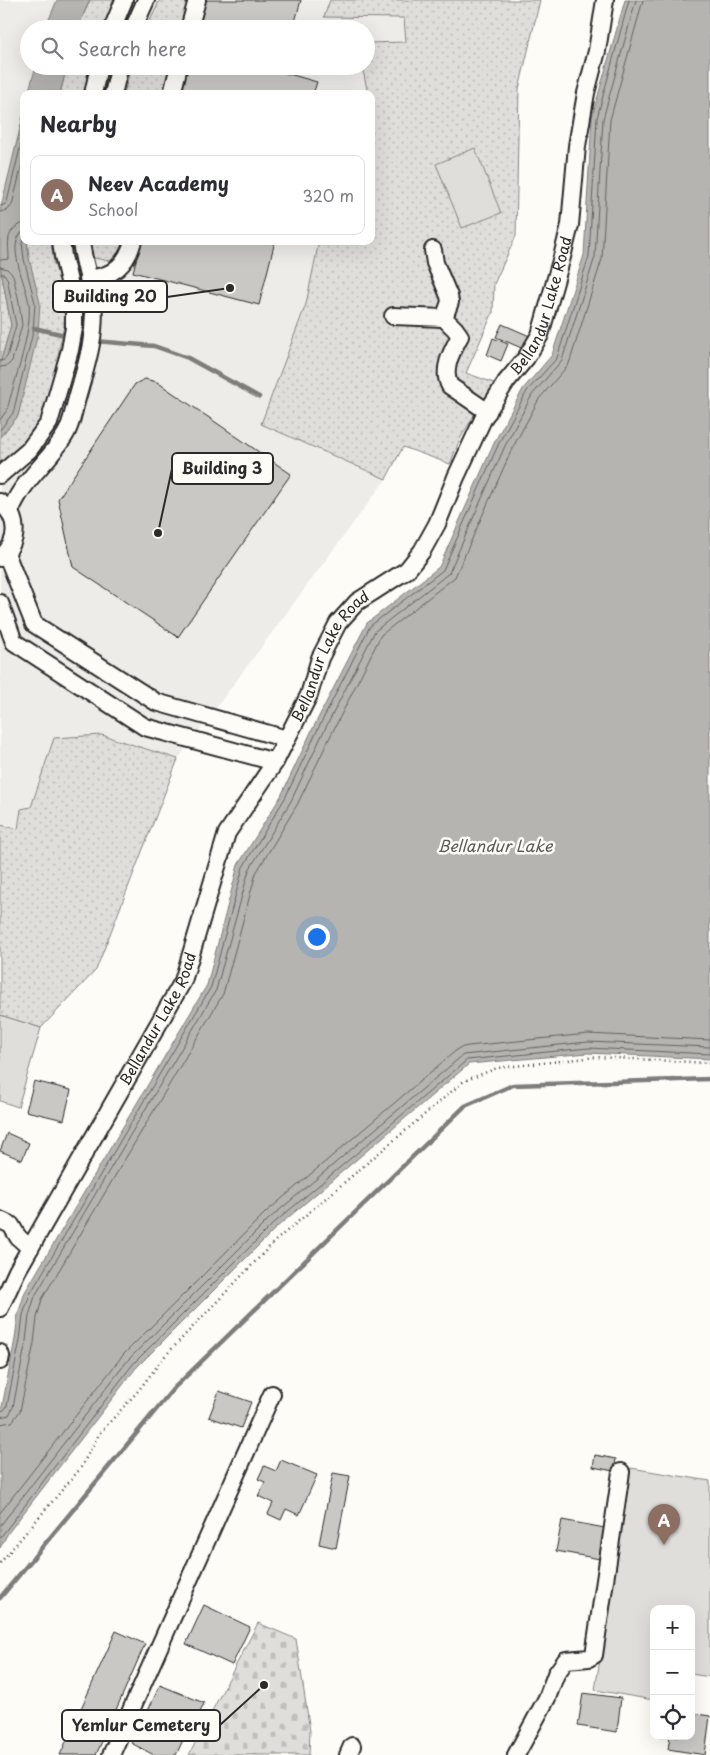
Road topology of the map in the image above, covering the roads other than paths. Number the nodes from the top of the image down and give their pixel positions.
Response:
1 (124, 0) edge
2 (146, 0) edge
3 (197, 0) edge
4 (606, 0) edge
5 (116, 20) edge
6 (137, 20) edge
7 (191, 20) edge
8 (97, 75) edge
9 (118, 75) edge
10 (177, 75) edge
11 (94, 90) edge
12 (114, 90) edge
13 (173, 90) edge
14 (62, 245) edge
15 (81, 245) edge
16 (131, 245) edge
17 (433, 250) dead end
18 (88, 278) junction
19 (393, 316) dead end
20 (444, 318) junction
21 (488, 412) junction
22 (0, 475) edge
23 (5, 507) edge
24 (3, 555) edge
25 (27, 606) junction
26 (2, 610) edge
27 (123, 681) junction
28 (108, 702) junction
29 (287, 739) junction
30 (274, 762) junction
31 (0, 1220) edge
32 (30, 1248) junction
33 (0, 1308) edge
34 (0, 1353) edge
35 (0, 1360) edge
36 (272, 1394) dead end
37 (621, 1472) dead end
38 (111, 1755) edge
39 (516, 1755) edge

1 - 5 street
2 - 6 street
3 - 7 street
4 - 21 street, Bellandur Lake Road
8 - 11 street
9 - 12 street
10 - 13 street
14 - 22 street
15 - 18 street
16 - 18 street
17 - 20 street
18 - 23 street
19 - 20 street
20 - 21 street
21 - 29 street, Bellandur Lake Road
23 - 24 street
24 - 25 street
25 - 26 street
25 - 27 street
26 - 28 street
27 - 28 street
27 - 29 street
28 - 30 street
29 - 30 street, Bellandur Lake Road
30 - 32 street, Bellandur Lake Road
31 - 32 street
32 - 33 street, Bellandur Lake Road
34 - 35 street
36 - 38 street
37 - 39 street

